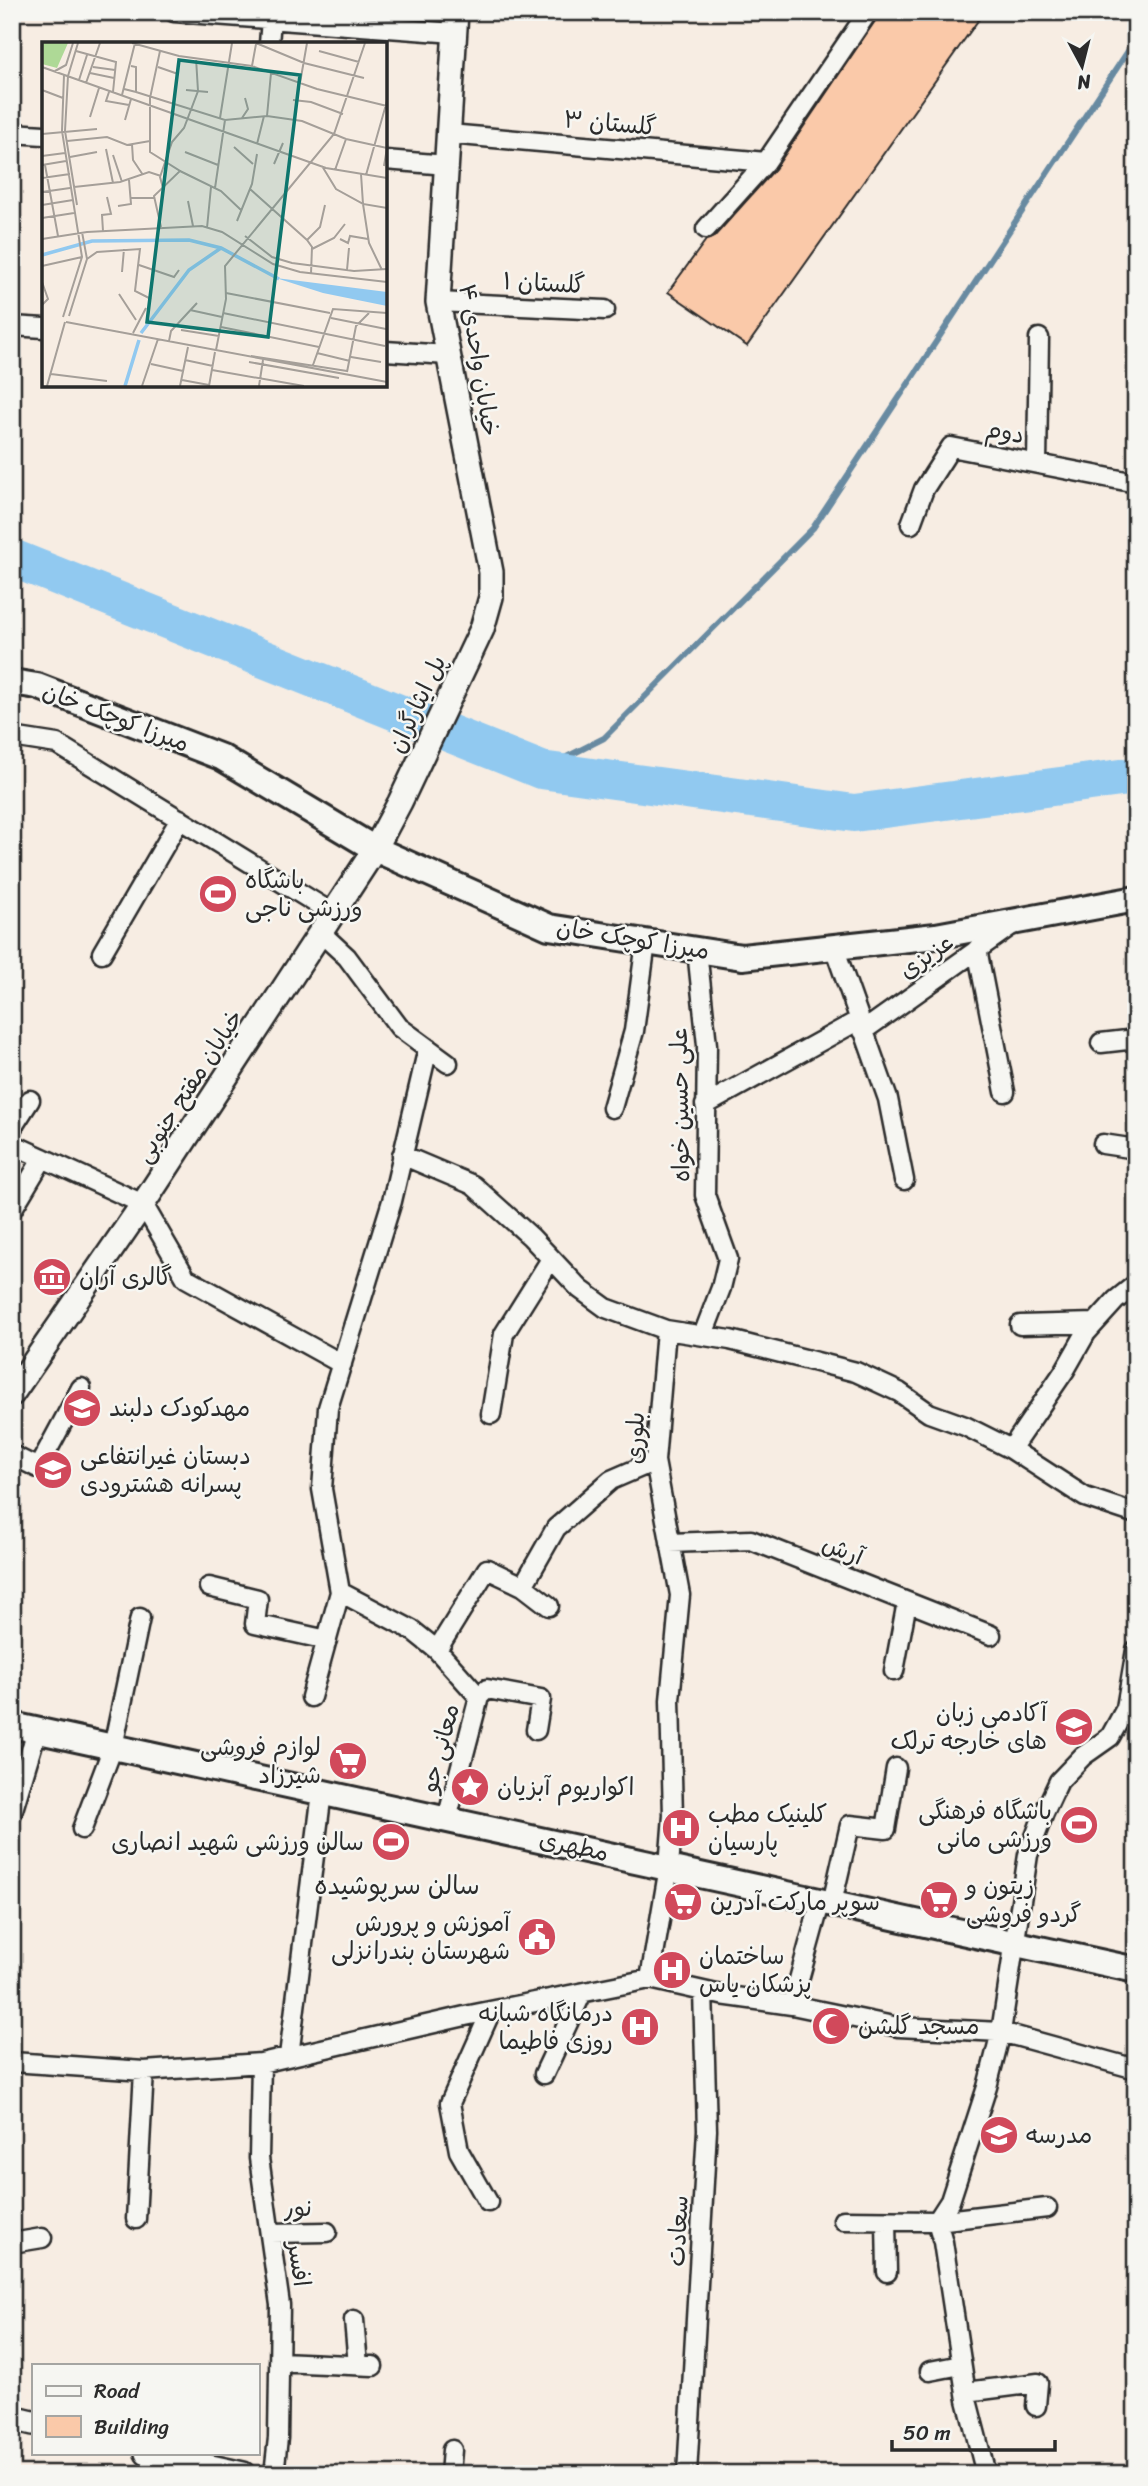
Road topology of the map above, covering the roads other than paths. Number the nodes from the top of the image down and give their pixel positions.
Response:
1 (174, 12) edge
2 (868, 12) edge
3 (271, 19) junction
4 (455, 23) edge
5 (269, 42) edge
6 (12, 133) edge
7 (449, 134) junction
8 (42, 135) edge
9 (387, 160) edge
10 (766, 162) junction
11 (447, 165) junction
12 (706, 229) dead end
13 (438, 302) junction
14 (606, 310) dead end
15 (12, 326) edge
16 (42, 328) edge
17 (1039, 338) dead end
18 (387, 351) edge
19 (448, 355) junction
20 (1037, 463) junction
21 (1136, 483) edge
22 (911, 524) dead end
23 (482, 629) joint
24 (12, 682) edge
25 (12, 737) edge
26 (400, 802) joint
27 (180, 819) junction
28 (375, 849) junction
29 (1134, 906) edge
30 (332, 913) junction
31 (1017, 921) junction
32 (321, 933) junction
33 (646, 942) junction
34 (834, 947) junction
35 (977, 949) junction
36 (697, 950) junction
37 (102, 953) dead end
38 (861, 1025) junction
39 (1136, 1039) edge
40 (1101, 1044) dead end
41 (428, 1048) junction
42 (448, 1063) dead end
43 (1005, 1091) dead end
44 (30, 1100) dead end
45 (705, 1105) junction
46 (612, 1108) dead end
47 (12, 1128) edge
48 (12, 1144) edge
49 (1103, 1144) dead end
50 (1136, 1149) edge
51 (402, 1155) junction
52 (43, 1158) junction
53 (904, 1180) dead end
54 (143, 1204) junction
55 (13, 1208) edge
56 (551, 1259) junction
57 (1136, 1284) edge
58 (1095, 1323) junction
59 (1020, 1325) dead end
60 (666, 1330) junction
61 (703, 1335) junction
62 (342, 1364) junction
63 (81, 1388) dead end
64 (12, 1394) edge
65 (491, 1414) dead end
66 (1011, 1450) junction
67 (12, 1455) edge
68 (655, 1461) junction
69 (1136, 1514) edge
70 (670, 1543) junction
71 (523, 1586) junction
72 (209, 1587) dead end
73 (340, 1592) junction
74 (907, 1602) junction
75 (549, 1606) dead end
76 (140, 1618) dead end
77 (991, 1635) dead end
78 (327, 1640) junction
79 (437, 1650) junction
80 (1136, 1650) edge
81 (894, 1671) dead end
82 (311, 1697) dead end
83 (479, 1697) junction
84 (12, 1724) edge
85 (37, 1730) junction
86 (537, 1730) dead end
87 (113, 1746) junction
88 (896, 1768) dead end
89 (322, 1792) junction
90 (12, 1813) edge
91 (447, 1819) junction
92 (82, 1829) dead end
93 (668, 1867) junction
94 (826, 1902) junction
95 (1014, 1943) junction
96 (1136, 1970) edge
97 (650, 1979) junction
98 (703, 1991) junction
99 (582, 1993) junction
100 (792, 2005) junction
101 (491, 2011) junction
102 (1001, 2032) junction
103 (289, 2056) junction
104 (12, 2062) edge
105 (261, 2063) junction
106 (1136, 2069) edge
107 (144, 2071) junction
108 (544, 2074) dead end
109 (488, 2203) dead end
110 (1047, 2208) dead end
111 (136, 2219) dead end
112 (843, 2220) dead end
113 (886, 2221) junction
114 (937, 2221) junction
115 (327, 2232) dead end
116 (270, 2233) junction
117 (42, 2238) dead end
118 (12, 2243) edge
119 (887, 2272) dead end
120 (354, 2320) dead end
121 (279, 2361) junction
122 (961, 2365) junction
123 (930, 2371) dead end
124 (966, 2392) junction
125 (1036, 2406) dead end
126 (12, 2418) edge
127 (32, 2423) edge
128 (452, 2450) dead end
129 (152, 2454) edge
130 (243, 2474) edge
131 (274, 2474) edge
132 (450, 2474) edge
133 (687, 2474) edge
134 (986, 2474) edge

1 - 3 street
2 - 10 street
3 - 4 street
3 - 5 street
4 - 7 street, خیابان واحدی ۴
6 - 8 street
7 - 10 street, گلستان ۳
7 - 11 street, خیابان واحدی ۴
9 - 11 street
10 - 12 street
11 - 13 street, خیابان واحدی ۴
13 - 14 street, گلستان ۱
13 - 19 street, خیابان واحدی ۴
15 - 16 street
17 - 20 street
18 - 19 street
19 - 23 street, خیابان واحدی ۴
20 - 21 street, دوم
20 - 22 street, دوم
23 - 26 street, پل ایثارگران
24 - 28 main road, میرزا کوچک خان
25 - 27 street
26 - 28 street, خیابان مفتح جنوبی
27 - 30 street
27 - 37 street
28 - 30 street, خیابان مفتح جنوبی
28 - 33 main road, میرزا کوچک خان
29 - 31 main road, میرزا کوچک خان
30 - 32 street, خیابان مفتح جنوبی
31 - 34 main road, میرزا کوچک خان
31 - 35 street, عزیزی
32 - 41 street
32 - 54 street, خیابان مفتح جنوبی
33 - 36 main road, میرزا کوچک خان
33 - 46 street
34 - 36 main road, میرزا کوچک خان
34 - 38 street
35 - 38 street, عزیزی
35 - 43 street
36 - 45 street, علی حسین خواه
38 - 45 street, عزیزی
38 - 53 street
39 - 40 street
41 - 42 street
41 - 51 street
44 - 47 street
45 - 61 street, علی حسین خواه
48 - 52 street
49 - 50 street
51 - 56 street
51 - 62 street
52 - 54 street
52 - 55 street
54 - 62 street
54 - 64 street, خیابان مفتح جنوبی
56 - 60 street
56 - 65 street
57 - 58 street
58 - 59 street
58 - 66 street
60 - 61 street
60 - 68 street, بلوری
61 - 66 street
62 - 73 street
63 - 67 street
66 - 69 street
68 - 70 street, بلوری
68 - 71 street
70 - 74 street, آرش
70 - 93 street, بلوری
71 - 75 street
71 - 79 street
72 - 78 street
73 - 78 street
73 - 79 street, معانی جو
74 - 77 street, آرش
74 - 81 street
76 - 87 street
78 - 82 street
79 - 83 street, معانی جو
80 - 95 street
83 - 86 street
83 - 91 street, معانی جو
84 - 85 main road, مطهری
85 - 87 main road, مطهری
85 - 90 street
87 - 89 main road, مطهری
87 - 92 street
88 - 94 street
89 - 91 main road, مطهری
89 - 103 street
91 - 93 main road, مطهری
93 - 94 main road, مطهری
93 - 97 street, بلوری
94 - 95 main road, مطهری
94 - 100 street
95 - 96 main road, مطهری
95 - 102 street
97 - 98 street
97 - 99 street
98 - 100 street
98 - 133 street, سعادت
99 - 101 street
99 - 108 street
100 - 102 street
101 - 103 street
101 - 109 street
102 - 106 street
102 - 114 street
103 - 105 street
104 - 107 street
105 - 107 street
105 - 116 street, افسر
107 - 111 street
110 - 114 street
112 - 113 street
113 - 114 street
113 - 119 street
114 - 122 street
115 - 116 street, نور
116 - 121 street, افسر
117 - 118 street
120 - 121 street
121 - 131 street, افسر
122 - 123 street
122 - 124 street
124 - 125 street
124 - 134 street
126 - 127 street
128 - 132 street
129 - 130 street

